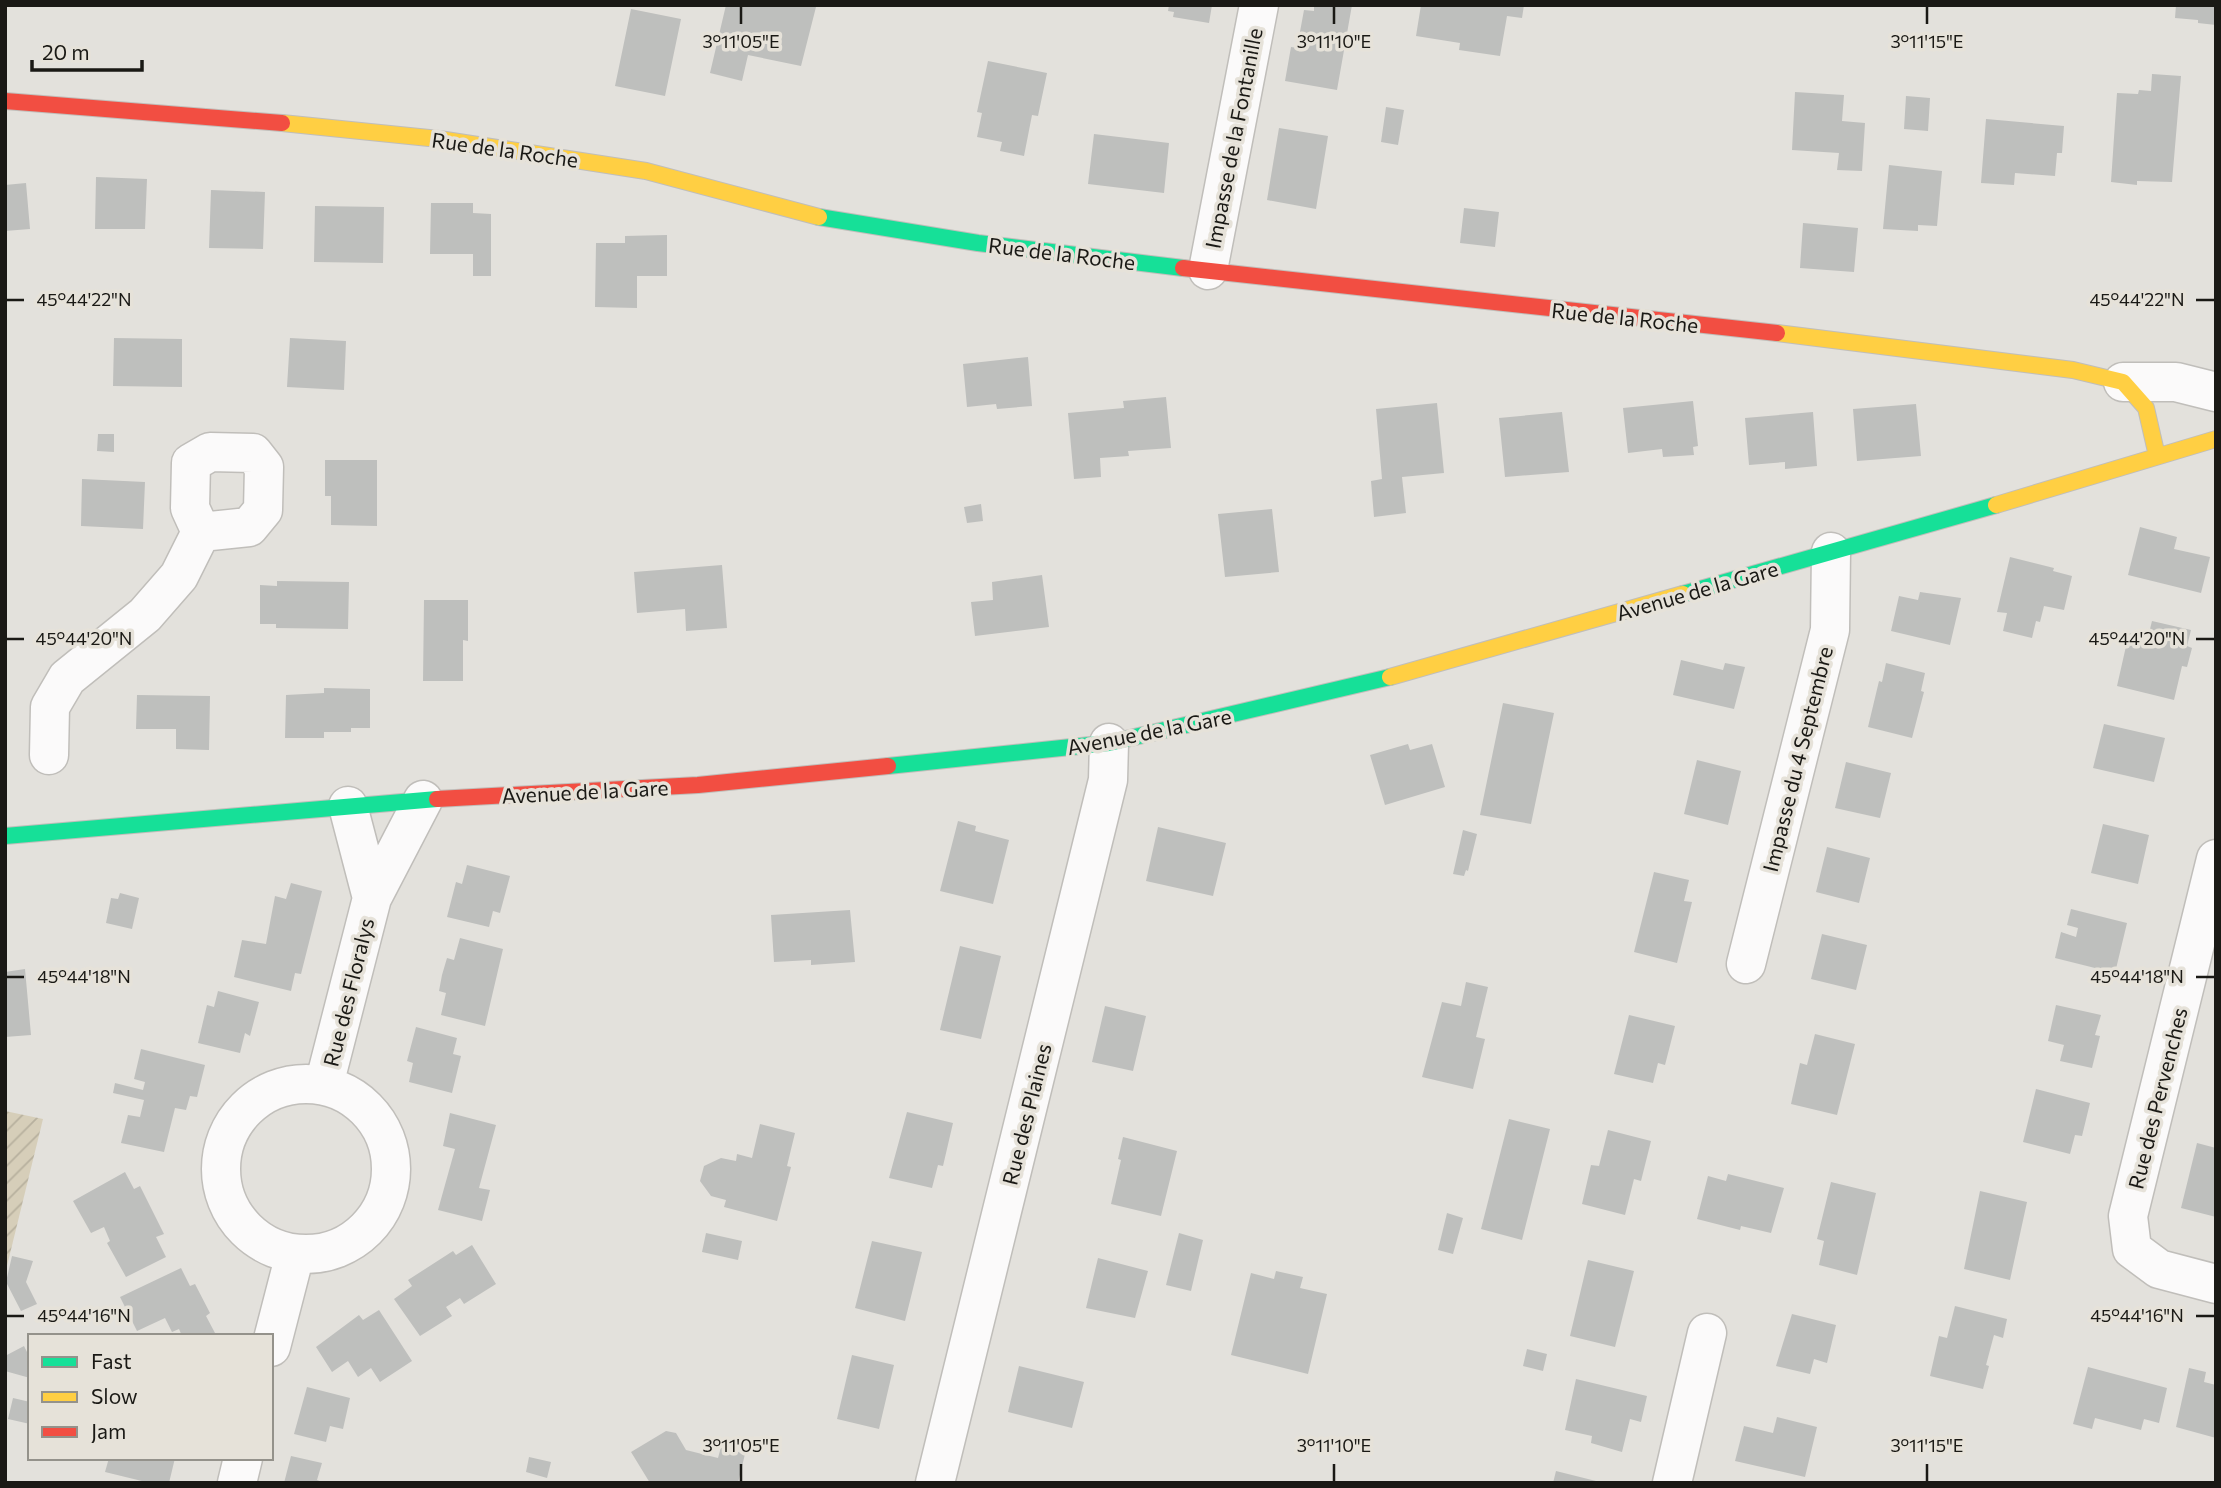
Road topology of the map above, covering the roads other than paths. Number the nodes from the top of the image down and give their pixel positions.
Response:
1 (1258, 5) edge
2 (5, 101) edge
3 (1208, 270) junction
4 (2123, 382) junction
5 (2216, 391) edge
6 (2216, 439) edge
7 (2157, 456) junction
8 (201, 532) dead end
9 (1831, 552) junction
10 (1109, 743) junction
11 (49, 755) dead end
12 (423, 800) junction
13 (348, 806) junction
14 (5, 836) edge
15 (2216, 859) edge
16 (372, 898) junction
17 (1746, 964) dead end
18 (324, 1085) junction
19 (295, 1254) junction
20 (2216, 1284) edge
21 (1707, 1334) dead end
22 (273, 1339) edge
23 (243, 1460) edge
24 (237, 1483) edge
25 (935, 1483) edge
26 (1672, 1483) edge

1 - 3 street, Impasse de la Fontanille
2 - 3 street, Rue de la Roche
3 - 4 street, Rue de la Roche
4 - 5 street, Rue de la Roche
4 - 7 street
6 - 7 street, Avenue de la Gare
7 - 9 street, Avenue de la Gare
8 - 11 street
9 - 10 street, Avenue de la Gare
9 - 17 street, Impasse du 4 Septembre
10 - 12 street, Avenue de la Gare
10 - 25 street, Rue des Plaines
12 - 13 street, Avenue de la Gare
12 - 16 street, Rue des Floralys
13 - 14 street, Avenue de la Gare
13 - 16 street, Rue des Floralys
15 - 20 street, Rue des Pervenches
16 - 18 street, Rue des Floralys
18 - 19 street, Rue des Floralys
18 - 19 street, Rue des Floralys
19 - 22 street
21 - 26 street
23 - 24 street

